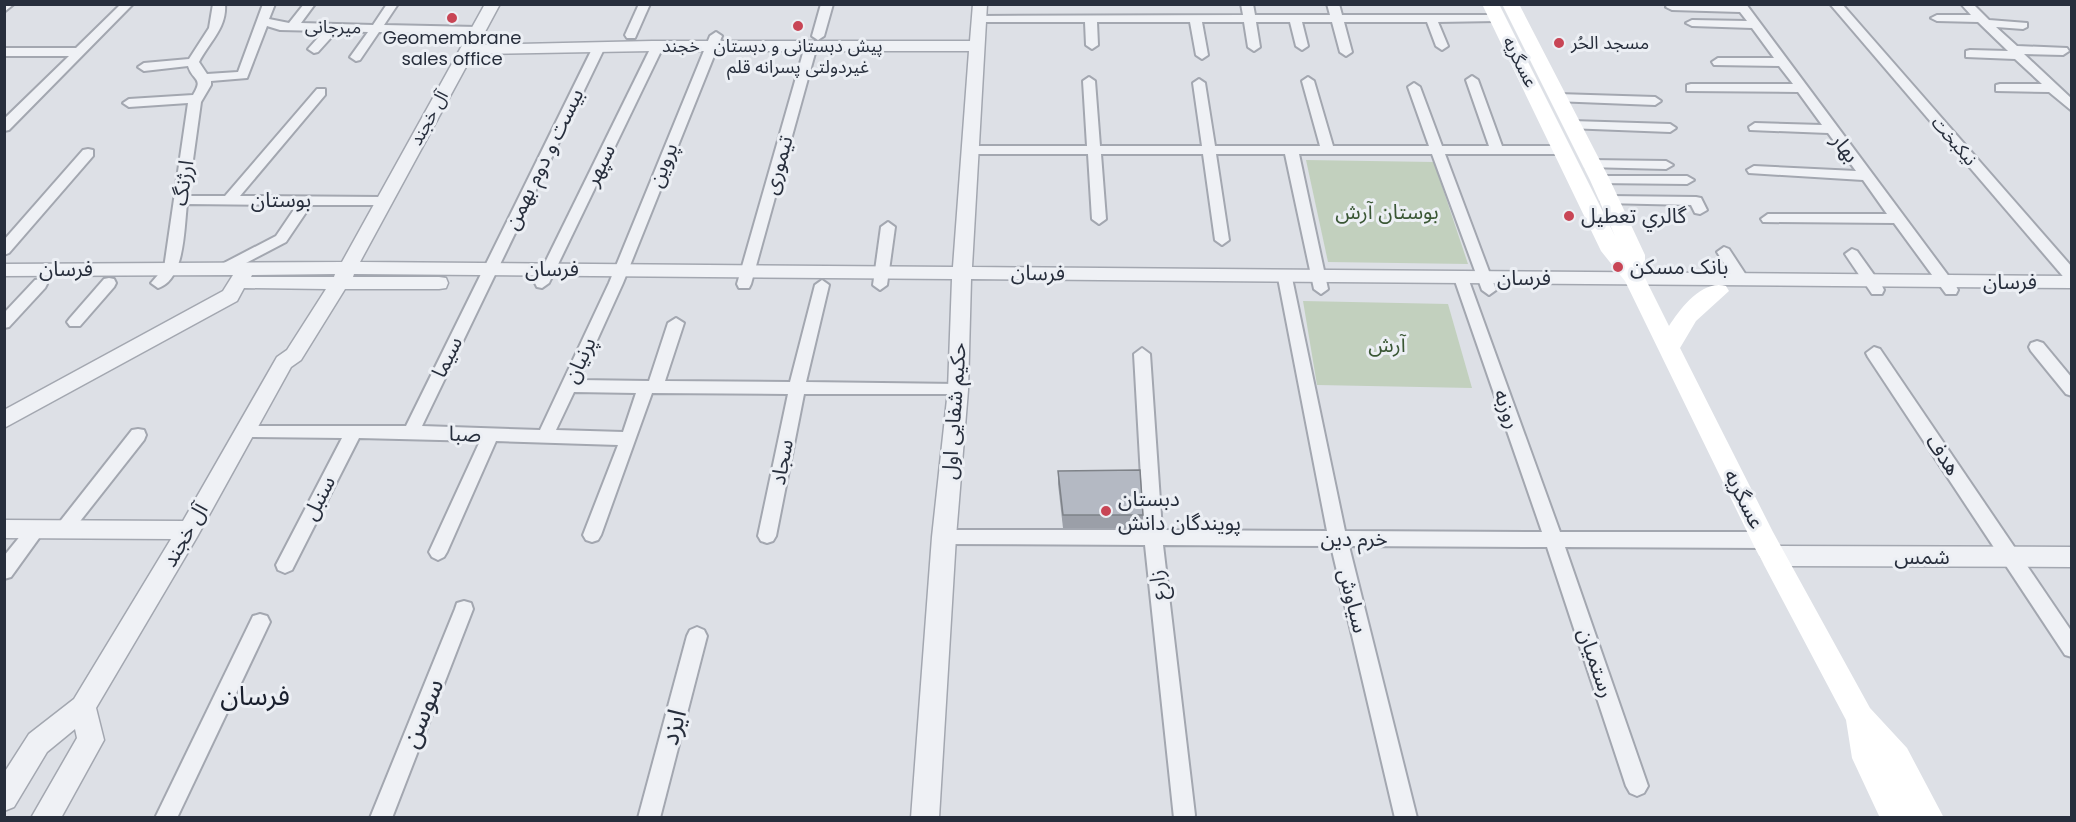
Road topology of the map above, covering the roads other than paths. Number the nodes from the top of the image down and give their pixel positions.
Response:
1 (9, 4) edge
2 (128, 4) edge
3 (219, 4) edge
4 (269, 4) edge
5 (310, 4) edge
6 (393, 4) edge
7 (493, 4) edge
8 (645, 4) edge
9 (827, 4) edge
10 (1062, 4) edge
11 (1124, 4) edge
12 (1333, 4) edge
13 (1835, 4) edge
14 (1966, 4) edge
15 (1672, 7) dead end
16 (1742, 7) edge
17 (4, 9) edge
18 (1499, 9) edge
19 (1248, 11) edge
20 (1125, 17) junction
21 (1195, 17) junction
22 (1295, 17) junction
23 (1338, 17) junction
24 (1064, 18) junction
25 (1091, 18) junction
26 (1431, 18) junction
27 (1937, 18) dead end
28 (263, 21) junction
29 (1983, 21) junction
30 (1692, 23) dead end
31 (1755, 25) junction
32 (2023, 25) dead end
33 (292, 26) junction
34 (979, 26) edge
35 (334, 27) junction
36 (375, 28) junction
37 (631, 35) junction
38 (472, 39) junction
39 (714, 41) junction
40 (815, 41) junction
41 (496, 43) junction
42 (1092, 45) dead end
43 (657, 46) junction
44 (1254, 46) dead end
45 (1302, 46) dead end
46 (1443, 46) dead end
47 (314, 49) dead end
48 (598, 49) junction
49 (2063, 51) dead end
50 (4, 52) edge
51 (78, 52) junction
52 (1346, 52) dead end
53 (2015, 53) junction
54 (1970, 54) dead end
55 (1202, 55) dead end
56 (356, 57) dead end
57 (193, 62) junction
58 (1718, 62) dead end
59 (1781, 62) junction
60 (144, 67) dead end
61 (204, 78) junction
62 (1472, 80) dead end
63 (1089, 81) dead end
64 (1308, 81) dead end
65 (1199, 83) dead end
66 (1414, 87) dead end
67 (1691, 88) dead end
68 (1800, 88) junction
69 (2000, 88) dead end
70 (2052, 88) junction
71 (321, 92) dead end
72 (1558, 98) junction
73 (197, 99) junction
74 (1655, 101) dead end
75 (129, 103) dead end
76 (2072, 107) edge
77 (1572, 125) junction
78 (4, 127) edge
79 (1755, 127) dead end
80 (1670, 128) dead end
81 (1830, 129) junction
82 (970, 150) junction
83 (1094, 150) junction
84 (1211, 150) junction
85 (1291, 150) junction
86 (1328, 150) junction
87 (1562, 150) junction
88 (1439, 151) junction
89 (1497, 151) junction
90 (88, 153) dead end
91 (1666, 165) dead end
92 (1754, 170) dead end
93 (1596, 172) junction
94 (1866, 176) junction
95 (1687, 180) dead end
96 (308, 199) junction
97 (180, 200) junction
98 (229, 200) junction
99 (1608, 200) junction
100 (382, 201) junction
101 (1700, 210) dead end
102 (1896, 218) junction
103 (1099, 219) dead end
104 (1768, 219) dead end
105 (888, 227) dead end
106 (1222, 240) dead end
107 (4, 250) edge
108 (1724, 252) dead end
109 (1852, 254) dead end
110 (4, 270) edge
111 (236, 273) junction
112 (165, 276) junction
113 (336, 276) junction
114 (486, 276) junction
115 (545, 276) junction
116 (618, 277) junction
117 (746, 278) junction
118 (2072, 278) edge
119 (880, 279) junction
120 (961, 279) junction
121 (1741, 279) junction
122 (2072, 282) edge
123 (109, 283) junction
124 (1286, 283) junction
125 (4, 284) edge
126 (40, 284) junction
127 (1320, 284) junction
128 (1463, 284) junction
129 (1486, 284) junction
130 (1637, 284) junction
131 (822, 285) junction
132 (1873, 285) junction
133 (1947, 286) junction
134 (1718, 291) junction
135 (2072, 293) edge
136 (75, 322) dead end
137 (4, 323) edge
138 (676, 323) dead end
139 (2037, 347) dead end
140 (1668, 349) junction
141 (1874, 353) dead end
142 (1142, 354) dead end
143 (568, 386) junction
144 (651, 386) junction
145 (797, 388) junction
146 (958, 390) junction
147 (2072, 390) edge
148 (4, 420) edge
149 (245, 431) junction
150 (354, 432) junction
151 (411, 432) junction
152 (491, 434) junction
153 (138, 435) dead end
154 (545, 436) junction
155 (629, 439) junction
156 (4, 529) edge
157 (36, 529) junction
158 (64, 529) junction
159 (189, 530) junction
160 (592, 535) dead end
161 (767, 536) dead end
162 (944, 537) junction
163 (1153, 538) junction
164 (1338, 539) junction
165 (1554, 540) junction
166 (1769, 548) junction
167 (438, 552) dead end
168 (2012, 557) junction
169 (2072, 557) edge
170 (285, 565) dead end
171 (4, 571) edge
172 (464, 609) dead end
173 (260, 622) dead end
174 (697, 636) dead end
175 (2072, 649) edge
176 (84, 707) junction
177 (1860, 718) junction
178 (1637, 786) dead end
179 (4, 798) edge
180 (1184, 815) dead end
181 (1897, 817) edge
182 (45, 818) edge
183 (166, 818) edge
184 (381, 818) edge
185 (649, 818) edge
186 (926, 818) edge
187 (1406, 818) edge
188 (1929, 818) edge

1 - 17 street
2 - 51 street
3 - 57 street
4 - 28 street
5 - 33 street
6 - 36 street
7 - 38 street, آل خجند
8 - 37 street
9 - 40 street, تیموری
10 - 24 street
11 - 20 street
12 - 23 street
13 - 118 street, نیکبخت
14 - 29 street
15 - 16 street
16 - 31 street, بهار
18 - 26 street
18 - 72 main road, عسگریه
18 - 87 main road, عسگریه
19 - 21 street
19 - 22 street
19 - 44 street
20 - 21 street
20 - 25 street
21 - 55 street
22 - 23 street
22 - 45 street
23 - 26 street
23 - 52 street
24 - 25 street
24 - 34 street
25 - 42 street
26 - 46 street
27 - 29 street
28 - 33 street, میرجانی
28 - 61 street
29 - 32 street
29 - 53 street
30 - 31 street
31 - 59 street, بهار
33 - 35 street, میرجانی
34 - 40 street, خجند
34 - 82 street, حکیم شفایی اول
35 - 36 street, میرجانی
35 - 47 street
36 - 38 street, میرجانی
36 - 56 street
37 - 39 street, خجند
37 - 41 street, خجند
38 - 41 street
38 - 100 street, آل خجند
39 - 40 street, خجند
39 - 43 street, خجند
39 - 116 street, پروین
40 - 117 street, تیموری
41 - 48 street, خجند
43 - 48 street, خجند
43 - 115 street, سپهر
48 - 114 street, بیست و دوم بهمن
49 - 53 street
50 - 51 street
51 - 78 street
53 - 54 street
53 - 70 street
57 - 60 street
57 - 61 street
58 - 59 street
59 - 68 street, بهار
61 - 73 street, ارژنگ
62 - 89 street
63 - 83 street
64 - 86 street
65 - 84 street
66 - 88 street
67 - 68 street
68 - 81 street, بهار
69 - 70 street
70 - 76 street
71 - 98 street
72 - 74 street
72 - 77 main road, عسگریه
73 - 75 street
73 - 97 street, ارژنگ
77 - 80 street
77 - 93 main road, عسگریه
79 - 81 street
81 - 94 street, بهار
82 - 83 street
82 - 120 street, حکیم شفایی اول
83 - 84 street
83 - 103 street
84 - 85 street
84 - 106 street
85 - 86 street
85 - 127 street
86 - 88 street
87 - 89 street
87 - 130 main road, عسگریه
88 - 89 street
88 - 129 street
90 - 107 street
91 - 93 street
92 - 94 street
93 - 95 street
93 - 99 main road, عسگریه
94 - 102 street, بهار
96 - 98 street, بوستان
96 - 100 street, بوستان
96 - 111 street
97 - 98 street, بوستان
97 - 112 street, ارژنگ
99 - 101 street
99 - 130 main road, عسگریه
100 - 113 street, آل خجند
102 - 104 street
102 - 133 street, بهار
105 - 119 street
108 - 121 street
109 - 132 street
110 - 112 street, فرسان
111 - 112 street, فرسان
111 - 113 street, فرسان
111 - 148 street
112 - 123 street, فرسان
113 - 114 street, فرسان
113 - 149 street, آل خجند
114 - 115 street, فرسان
114 - 151 street, سیما
115 - 116 street, فرسان
116 - 117 street, فرسان
116 - 143 street, پرنیان
117 - 119 street, فرسان
117 - 131 street, فرسان
119 - 120 street, فرسان
119 - 131 street, فرسان
120 - 124 street, فرسان
120 - 146 street, حکیم شفایی اول
121 - 130 street, فرسان
121 - 132 street, فرسان
122 - 133 street, فرسان
123 - 126 street, فرسان
123 - 136 street
124 - 127 street, فرسان
124 - 164 street, سیاوش
125 - 126 street, فرسان
126 - 137 street
127 - 128 street, فرسان
128 - 129 street, فرسان
128 - 165 street, روزبه
129 - 130 street, فرسان
130 - 134 street, فرسان
130 - 140 main road, عسگریه
131 - 145 street, سجاد
132 - 133 street, فرسان
132 - 134 street, فرسان
133 - 135 street, فرسان
134 - 140 main road
138 - 144 street
139 - 147 street
140 - 166 main road, عسگریه
141 - 168 street, هدف
142 - 163 street, زارع
143 - 144 street
143 - 154 street, پرنیان
144 - 145 street
144 - 155 street
145 - 146 street
145 - 161 street, سجاد
146 - 162 street, حکیم شفایی اول
149 - 150 street, صبا
149 - 159 street, آل خجند
150 - 151 street, صبا
150 - 170 street, سنبل
151 - 152 street, صبا
152 - 154 street, صبا
152 - 167 street
153 - 158 street
154 - 155 street, صبا
155 - 160 street
156 - 157 street
157 - 158 street
157 - 171 street
158 - 159 street
159 - 176 street, آل خجند
162 - 163 street, خرم دین
162 - 186 street, حکیم شفایی اول
163 - 164 street, خرم دین
163 - 180 street, زارع
164 - 165 street, خرم دین
164 - 187 street, سیاوش
165 - 166 street, خرم دین
165 - 178 street, رستمیان
166 - 168 street, شمس
166 - 177 main road, عسگریه
168 - 169 street, شمس
168 - 175 street, هدف
172 - 184 street, سوسن
173 - 183 street
174 - 185 street, ایزد
176 - 179 street, آل خجند
176 - 182 street
177 - 181 main road, عسگریه
177 - 188 main road, عسگریه

